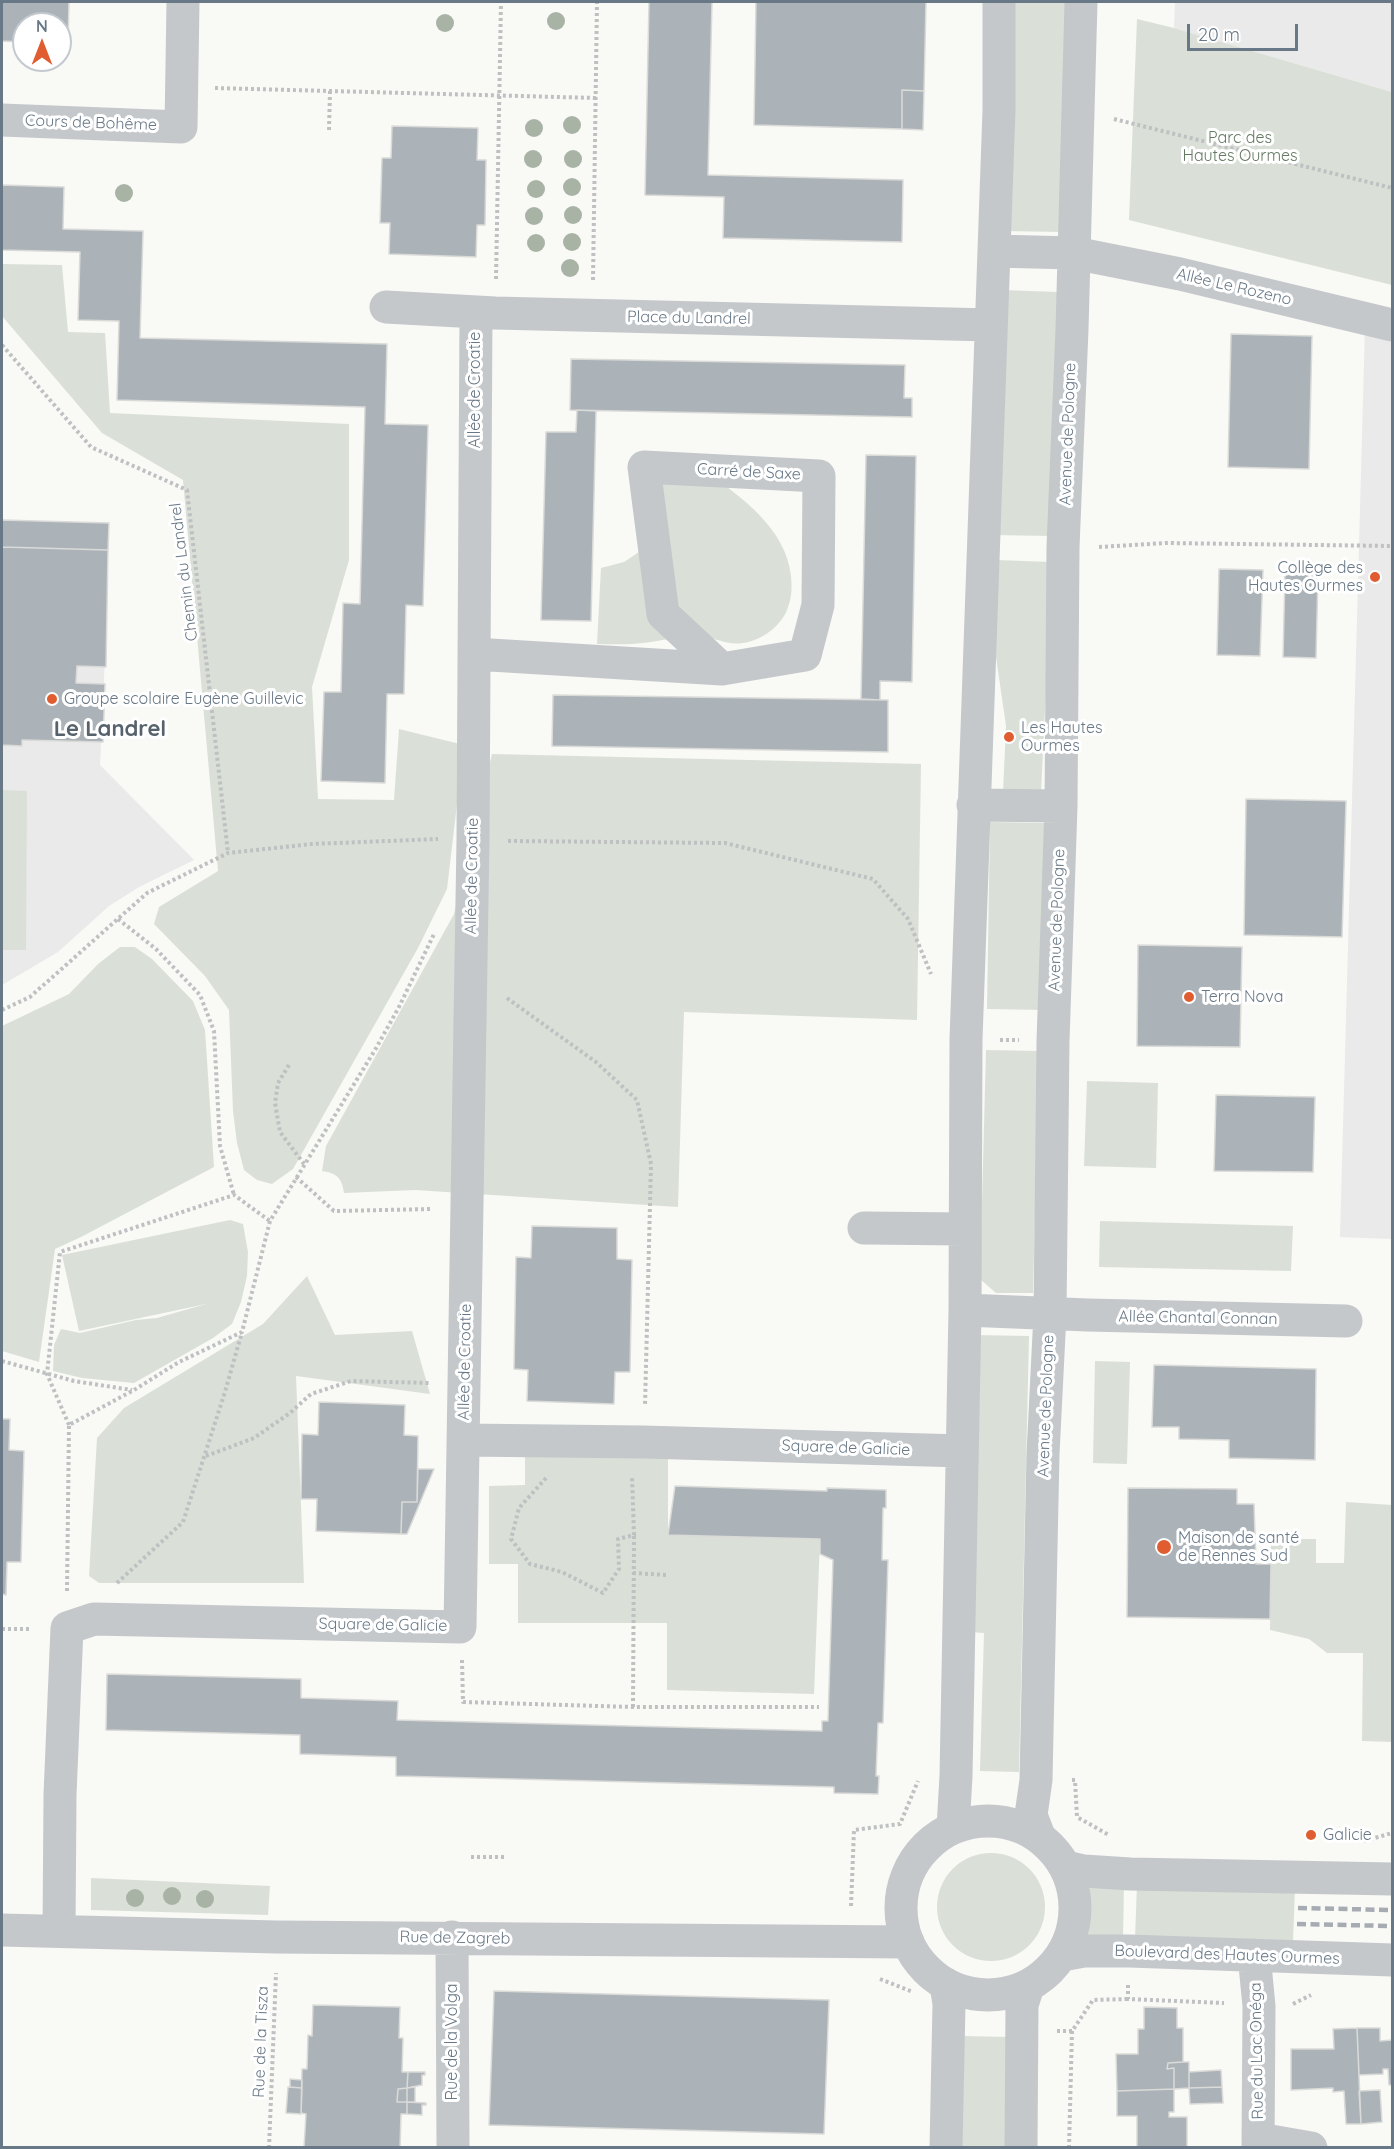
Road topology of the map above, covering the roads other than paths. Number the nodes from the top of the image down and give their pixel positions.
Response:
1 (183, 2) edge
2 (999, 2) edge
3 (1081, 2) edge
4 (2, 120) edge
5 (994, 251) junction
6 (1074, 254) junction
7 (386, 307) dead end
8 (486, 313) junction
9 (991, 325) junction
10 (1392, 325) edge
11 (474, 654) junction
12 (723, 669) junction
13 (973, 805) junction
14 (1061, 806) junction
15 (864, 1228) dead end
16 (965, 1229) junction
17 (965, 1310) junction
18 (1050, 1314) junction
19 (1346, 1321) dead end
20 (463, 1440) junction
21 (962, 1451) junction
22 (953, 1828) junction
23 (1039, 1836) junction
24 (1066, 1867) junction
25 (1392, 1879) edge
26 (2, 1930) edge
27 (59, 1931) junction
28 (452, 1937) junction
29 (908, 1942) junction
30 (1062, 1955) junction
31 (1254, 1955) junction
32 (1392, 1960) edge
33 (946, 1984) junction
34 (1028, 1986) junction
35 (1258, 2143) edge
36 (453, 2148) edge
37 (946, 2148) edge
38 (1021, 2148) edge
39 (1311, 2148) edge

1 - 4 street, Cours de Bohême
2 - 5 street
3 - 6 street, Avenue de Pologne
5 - 6 street, Allée Le Rozeno
5 - 9 street
6 - 10 street, Allée Le Rozeno
6 - 14 street, Avenue de Pologne
7 - 8 street, Place du Landrel
8 - 9 street, Place du Landrel
8 - 11 street, Allée de Croatie
9 - 13 street
11 - 12 street, Carré de Saxe
11 - 20 street, Allée de Croatie
12 - 12 street, Carré de Saxe
13 - 14 street
13 - 16 street
14 - 18 street, Avenue de Pologne
15 - 16 street
16 - 17 street
17 - 18 street, Allée Chantal Connan
17 - 21 street
18 - 19 street, Allée Chantal Connan
18 - 23 street, Avenue de Pologne
20 - 21 street, Square de Galicie
20 - 27 street, Square de Galicie
21 - 22 street
22 - 23 street
22 - 29 street
23 - 24 street
24 - 25 street
24 - 30 street
26 - 27 street, Rue de Zagreb
27 - 28 street, Rue de Zagreb
28 - 29 street, Rue de Zagreb
28 - 36 street, Rue de la Volga
29 - 33 street
30 - 31 street, Boulevard des Hautes Ourmes
30 - 34 street
31 - 32 street, Boulevard des Hautes Ourmes
31 - 35 street, Rue du Lac Onéga
33 - 34 street
33 - 37 street
34 - 38 street
35 - 39 street

